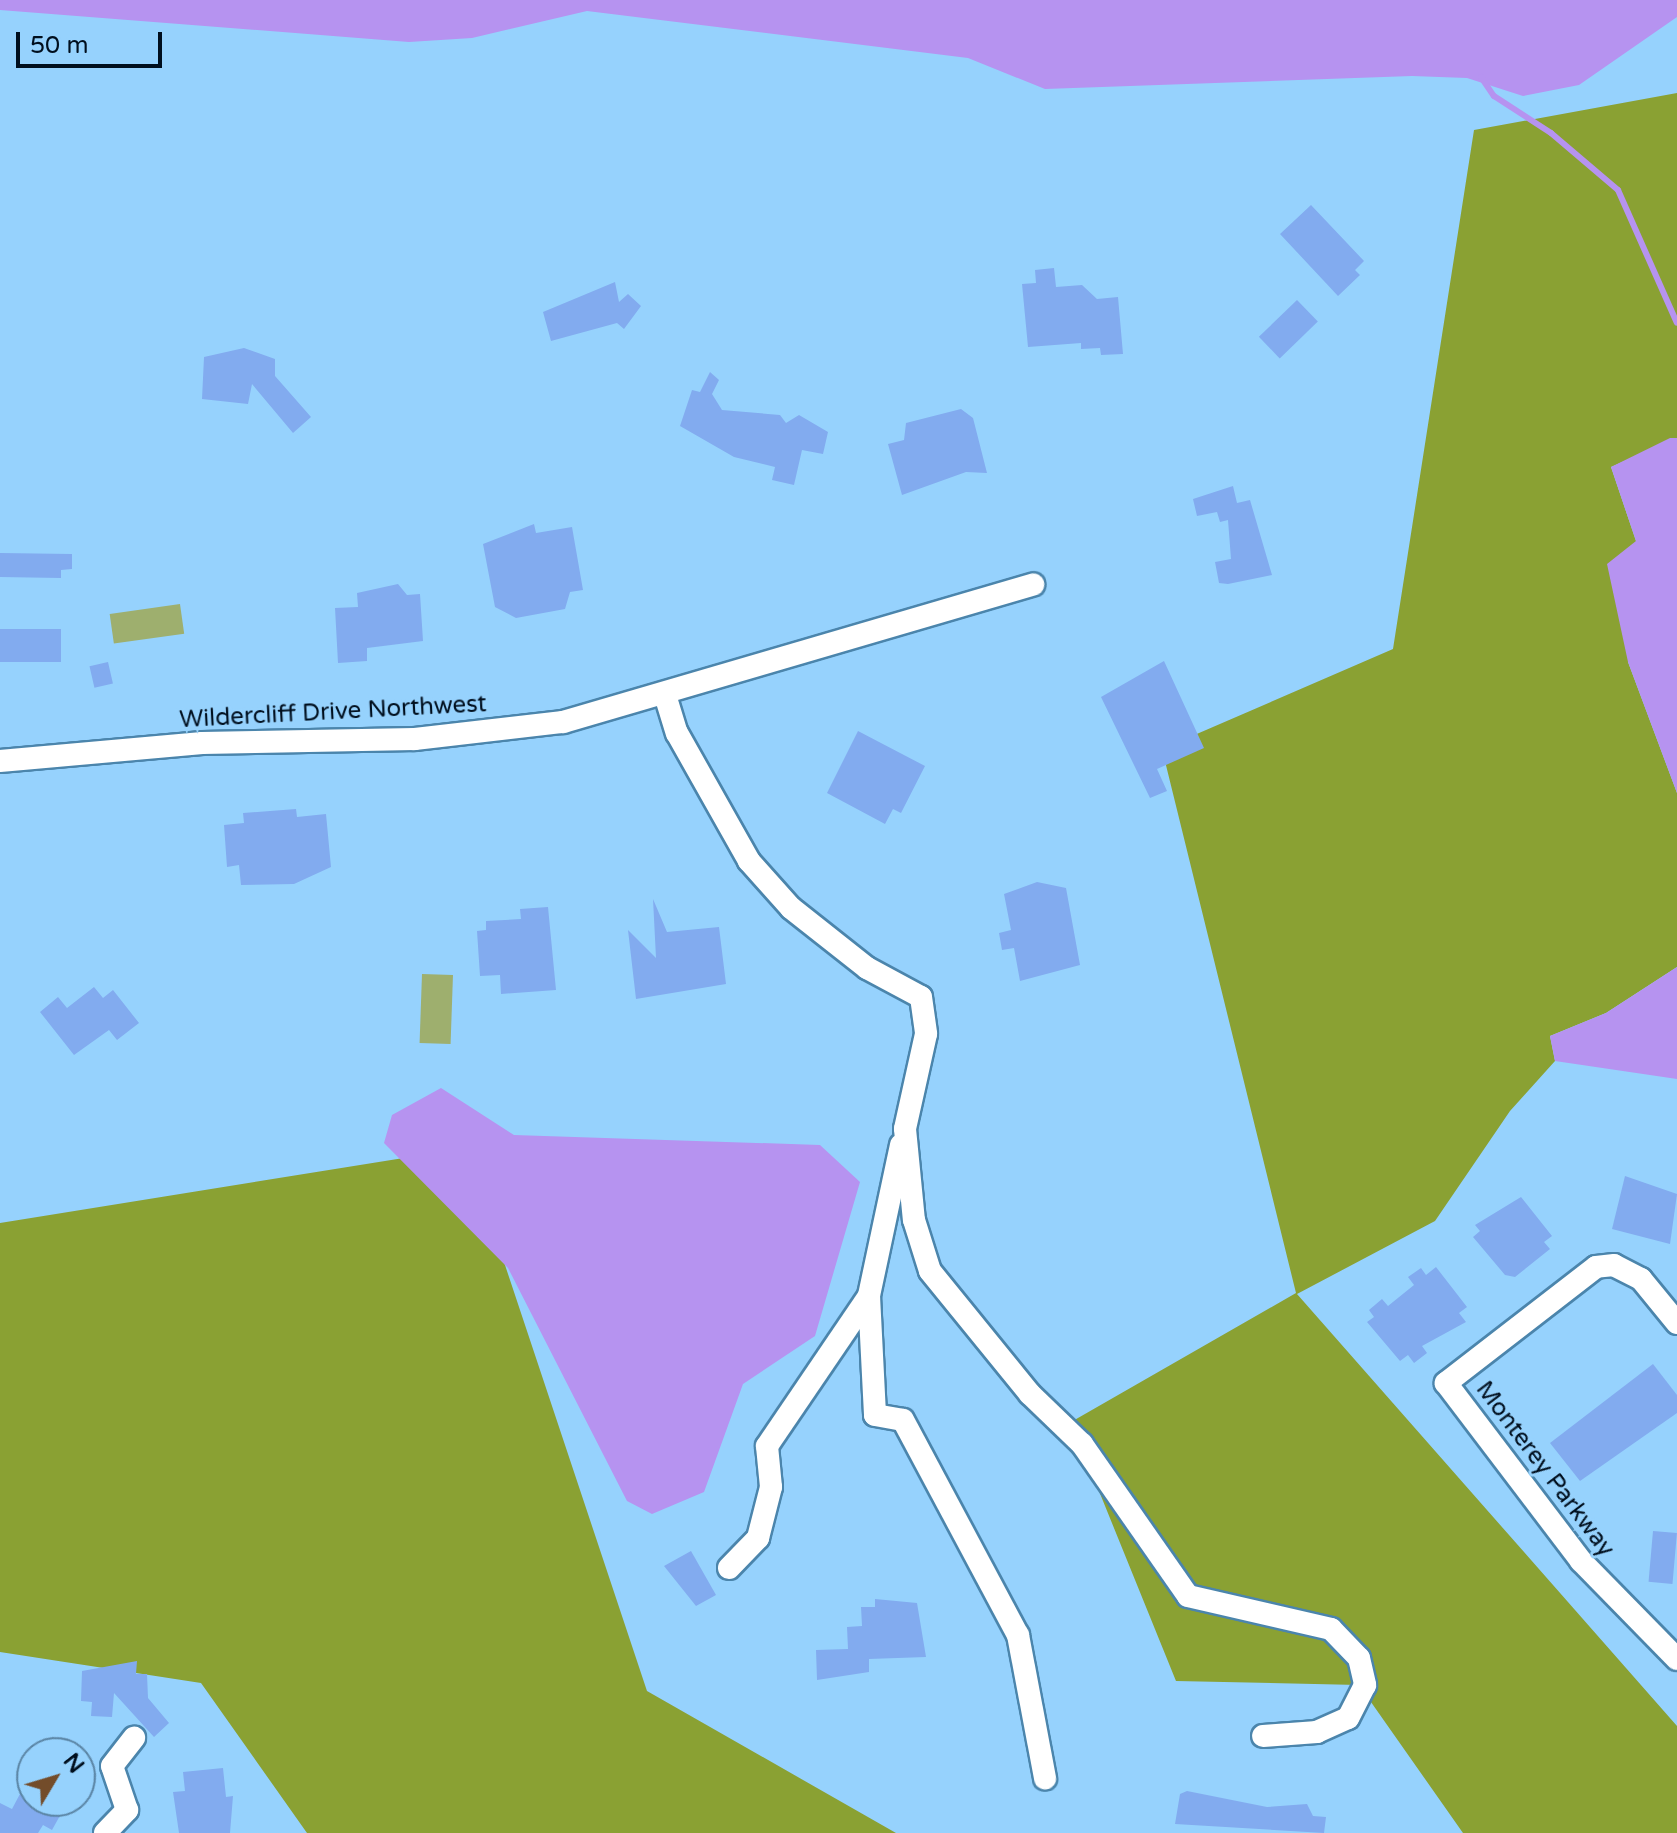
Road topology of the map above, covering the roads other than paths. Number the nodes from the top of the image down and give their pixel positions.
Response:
1 (1033, 585) dead end
2 (666, 698) junction
3 (0, 761) edge
4 (905, 1129) junction
5 (869, 1296) junction
6 (1677, 1323) edge
7 (729, 1568) dead end
8 (1677, 1659) edge
9 (1263, 1736) dead end
10 (134, 1738) dead end
11 (1045, 1778) dead end
12 (105, 1833) edge

1 - 2 street, Wildercliff Drive Northwest
2 - 3 street, Wildercliff Drive Northwest
2 - 4 street
4 - 5 street
4 - 9 street
5 - 7 street
5 - 11 street
6 - 8 street, Monterey Parkway
10 - 12 street

